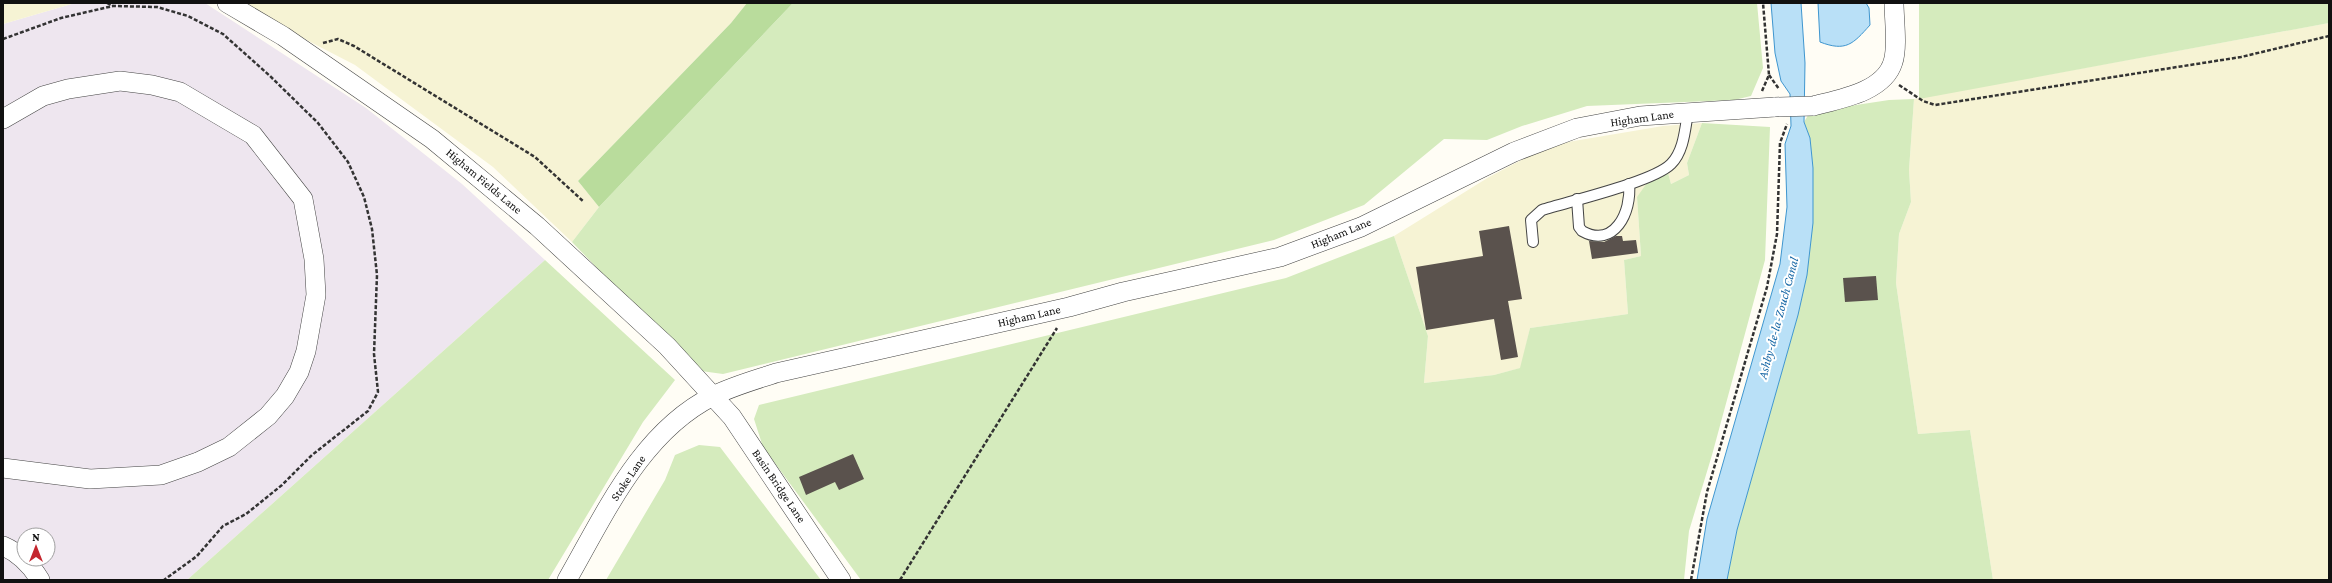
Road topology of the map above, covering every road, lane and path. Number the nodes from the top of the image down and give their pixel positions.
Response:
1 (107, 3) edge
2 (226, 3) edge
3 (1763, 3) edge
4 (1894, 3) edge
5 (113, 6) junction
6 (2329, 36) edge
7 (3, 39) edge
8 (311, 55) junction
9 (1885, 77) junction
10 (1781, 105) junction
11 (1688, 112) junction
12 (3, 119) edge
13 (1629, 184) junction
14 (1577, 199) junction
15 (584, 202) dead end
16 (1533, 242) dead end
17 (1069, 307) junction
18 (713, 396) junction
19 (3, 468) edge
20 (3, 546) edge
21 (40, 580) edge
22 (164, 580) edge
23 (567, 580) edge
24 (842, 580) edge
25 (900, 580) edge
26 (1691, 580) edge

1 - 5 path
2 - 8 street, Higham Fields Lane
3 - 10 path
4 - 9 street, Higham Lane
5 - 7 path
5 - 22 path
6 - 9 path
8 - 15 path
8 - 18 street, Higham Fields Lane
9 - 10 street, Higham Lane, bridge
10 - 11 street, Higham Lane
10 - 26 path
11 - 13 lane
11 - 17 street, Higham Lane
12 - 19 street
13 - 14 lane
13 - 14 lane
14 - 16 lane
17 - 18 street, Higham Lane
17 - 25 path
18 - 23 street, Stoke Lane
18 - 24 street, Basin Bridge Lane
20 - 21 street

